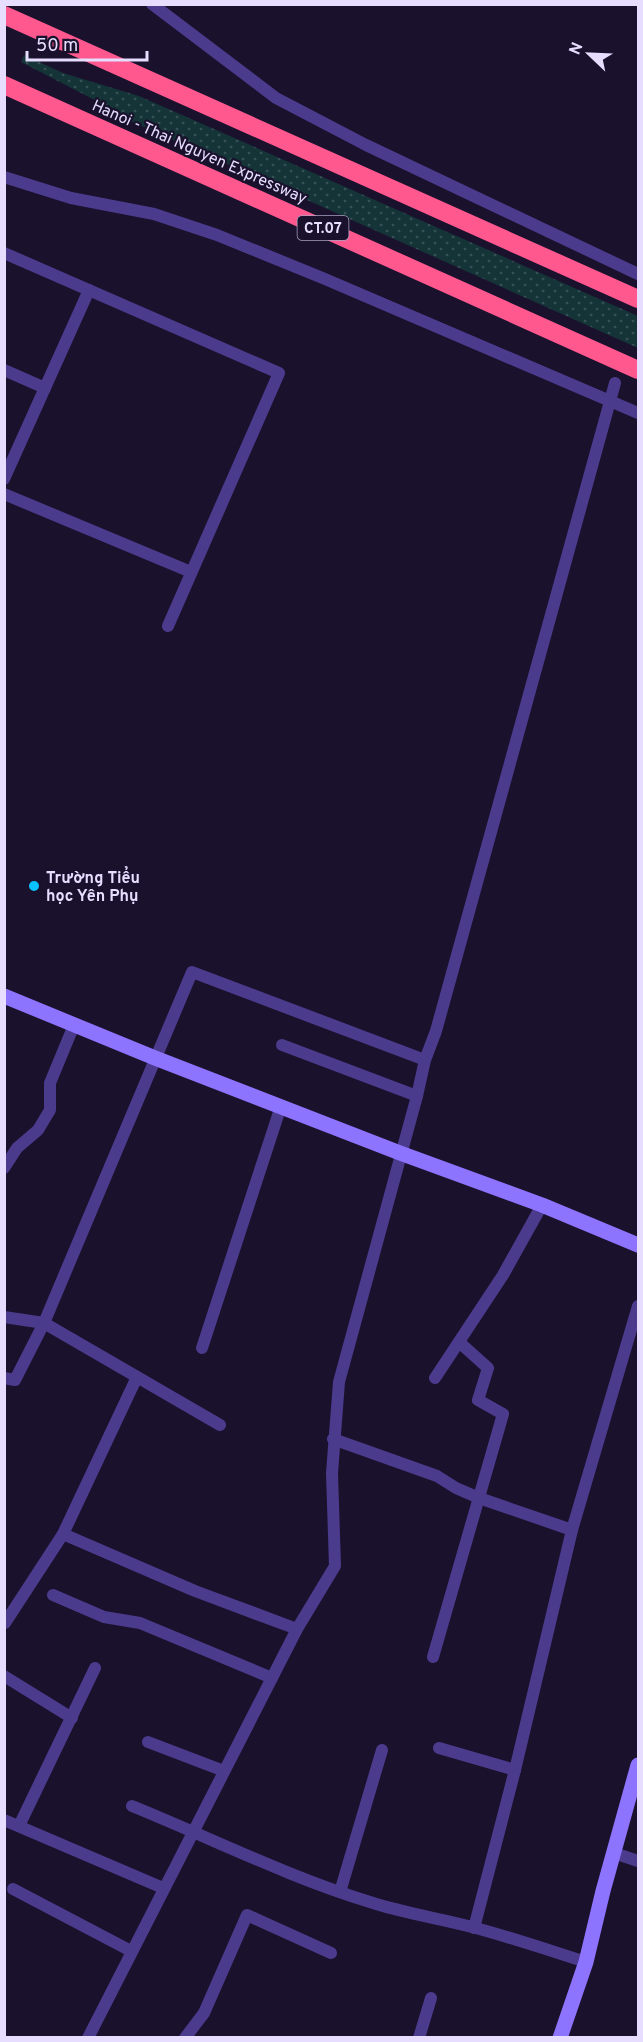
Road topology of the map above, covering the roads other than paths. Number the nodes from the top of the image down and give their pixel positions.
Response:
1 (152, 4) edge
2 (4, 15) edge
3 (6, 86) edge
4 (4, 177) edge
5 (4, 253) edge
6 (639, 274) edge
7 (89, 290) junction
8 (639, 299) edge
9 (4, 370) edge
10 (639, 370) edge
11 (615, 383) dead end
12 (45, 388) junction
13 (610, 401) junction
14 (639, 412) edge
15 (4, 479) edge
16 (4, 494) edge
17 (191, 572) junction
18 (168, 626) dead end
19 (4, 996) edge
20 (74, 1025) junction
21 (282, 1045) dead end
22 (155, 1058) junction
23 (425, 1060) junction
24 (417, 1096) junction
25 (281, 1106) junction
26 (400, 1153) junction
27 (4, 1168) edge
28 (542, 1205) junction
29 (639, 1245) edge
30 (639, 1305) edge
31 (4, 1317) edge
32 (44, 1323) junction
33 (459, 1342) junction
34 (202, 1348) dead end
35 (137, 1377) junction
36 (4, 1378) edge
37 (435, 1378) dead end
38 (220, 1425) dead end
39 (333, 1439) junction
40 (479, 1498) junction
41 (572, 1530) junction
42 (63, 1534) junction
43 (53, 1595) dead end
44 (5, 1623) edge
45 (297, 1629) junction
46 (433, 1657) dead end
47 (95, 1668) dead end
48 (4, 1676) edge
49 (272, 1678) junction
50 (72, 1718) junction
51 (148, 1742) dead end
52 (439, 1748) dead end
53 (382, 1750) dead end
54 (639, 1764) edge
55 (515, 1770) junction
56 (224, 1771) junction
57 (132, 1806) dead end
58 (4, 1820) edge
59 (19, 1826) junction
60 (193, 1830) junction
61 (614, 1853) junction
62 (639, 1861) edge
63 (13, 1888) dead end
64 (163, 1888) junction
65 (340, 1892) junction
66 (474, 1928) junction
67 (131, 1951) junction
68 (331, 1953) dead end
69 (586, 1962) junction
70 (430, 1998) dead end
71 (88, 2037) edge
72 (185, 2037) edge
73 (419, 2037) edge
74 (560, 2037) edge

1 - 6 street
2 - 8 highway
3 - 10 highway, Hanoi - Thai Nguyen Expressway / CT.07
4 - 13 street
5 - 7 street
7 - 12 street
7 - 17 street
9 - 12 street
11 - 13 street
12 - 15 street
13 - 14 street
13 - 23 street
16 - 17 street
17 - 18 street
19 - 20 street
20 - 22 street
20 - 27 street
21 - 24 street
22 - 23 street
22 - 25 street
22 - 32 street
23 - 24 street
24 - 26 street
25 - 26 street
25 - 34 street
26 - 28 street
26 - 39 street
28 - 29 street
28 - 33 street
30 - 41 street
31 - 32 street
32 - 35 street
32 - 36 street
33 - 37 street
33 - 40 street
35 - 38 street
35 - 42 street
39 - 40 street
39 - 45 street
40 - 41 street
40 - 46 street
41 - 55 street
42 - 44 street
42 - 45 street
43 - 49 street
45 - 49 street
47 - 50 street
48 - 50 street
49 - 56 street
50 - 59 street
51 - 56 street
52 - 55 street
53 - 65 street
54 - 61 street
55 - 66 street
56 - 60 street
57 - 60 street
58 - 59 street
59 - 64 street
60 - 64 street
60 - 65 street
61 - 62 street
61 - 69 street
63 - 67 street
64 - 67 street
65 - 66 street
66 - 69 street
67 - 71 street
68 - 72 street
69 - 74 street
70 - 73 street

